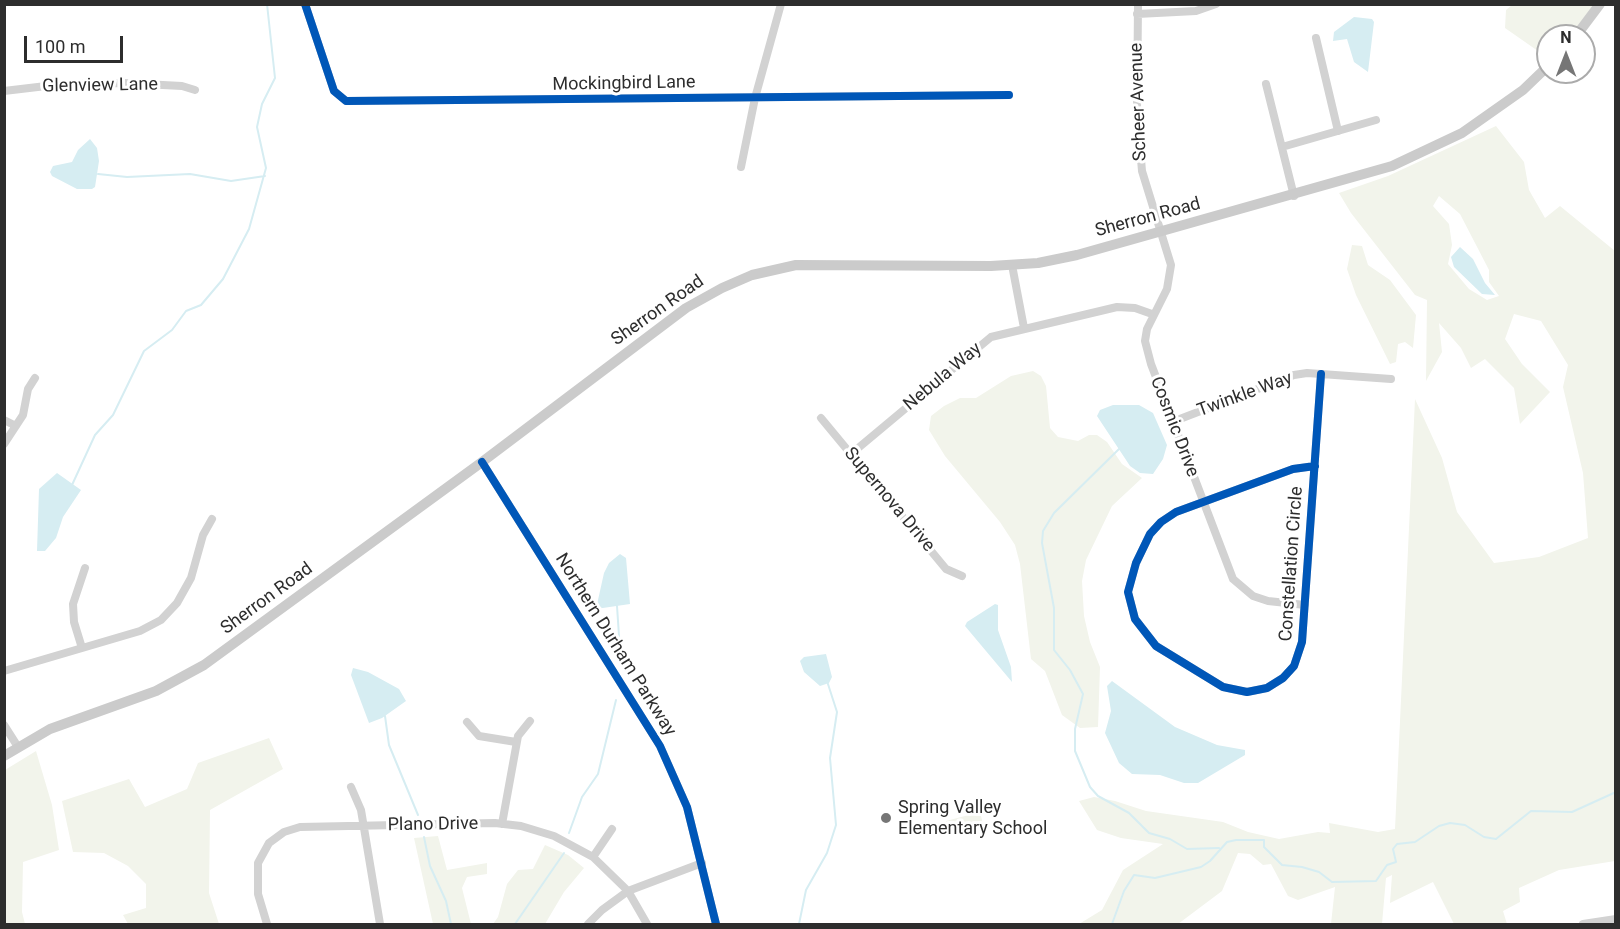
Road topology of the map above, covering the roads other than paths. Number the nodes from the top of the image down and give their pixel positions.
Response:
1 (306, 4) edge
2 (781, 4) edge
3 (1138, 4) edge
4 (1216, 4) edge
5 (1600, 4) edge
6 (1137, 14) junction
7 (1585, 24) edge
8 (1316, 38) dead end
9 (1536, 76) edge
10 (1266, 84) dead end
11 (195, 90) dead end
12 (4, 91) edge
13 (1009, 95) dead end
14 (755, 98) junction
15 (1376, 120) dead end
16 (1338, 131) junction
17 (1282, 147) junction
18 (741, 167) dead end
19 (1294, 196) junction
20 (1163, 232) junction
21 (1012, 265) junction
22 (1152, 314) junction
23 (1024, 328) junction
24 (1321, 374) junction
25 (35, 378) dead end
26 (1391, 379) dead end
27 (822, 418) dead end
28 (4, 420) edge
29 (1172, 422) junction
30 (16, 426) junction
31 (4, 444) edge
32 (850, 454) junction
33 (482, 462) junction
34 (1315, 466) junction
35 (1202, 502) junction
36 (212, 519) dead end
37 (86, 568) dead end
38 (962, 576) dead end
39 (1305, 605) junction
40 (82, 648) junction
41 (4, 671) edge
42 (530, 721) dead end
43 (467, 722) dead end
44 (4, 725) edge
45 (516, 742) junction
46 (18, 747) junction
47 (4, 756) edge
48 (351, 787) dead end
49 (502, 824) junction
50 (363, 826) junction
51 (612, 829) dead end
52 (593, 857) junction
53 (702, 863) junction
54 (628, 891) junction
55 (1616, 919) edge
56 (267, 924) edge
57 (380, 924) edge
58 (588, 924) edge
59 (646, 924) edge
60 (717, 924) edge
61 (1583, 924) edge

1 - 14 street, Mockingbird Lane
2 - 14 street
3 - 6 street, Scheer Avenue
4 - 6 street
5 - 7 main road
6 - 20 street, Scheer Avenue
8 - 16 street
9 - 19 main road, Sherron Road
10 - 17 street
11 - 12 street, Glenview Lane
13 - 14 street, Mockingbird Lane
14 - 18 street
15 - 16 street
16 - 17 street
17 - 19 street
19 - 20 main road, Sherron Road
20 - 21 main road, Sherron Road
20 - 22 street, Cosmic Drive
21 - 23 street
21 - 33 main road, Sherron Road
22 - 23 street, Nebula Way
22 - 29 street, Cosmic Drive
23 - 32 street, Nebula Way
24 - 26 street, Twinkle Way
24 - 29 street, Twinkle Way
24 - 34 street, Constellation Circle
25 - 30 street
27 - 32 street, Supernova Drive
28 - 30 street
29 - 35 street, Cosmic Drive
30 - 31 street
32 - 38 street, Supernova Drive
33 - 46 main road, Sherron Road
33 - 53 street, Northern Durham Parkway
34 - 35 street, Constellation Circle
34 - 39 street, Constellation Circle
35 - 39 street, Cosmic Drive
35 - 39 street, Constellation Circle
36 - 40 street
37 - 40 street
40 - 41 street
42 - 45 street
43 - 45 street
44 - 46 street
45 - 49 street
46 - 47 main road, Sherron Road
48 - 50 street
49 - 50 street, Plano Drive
49 - 52 street, Plano Drive
50 - 56 street, Plano Drive
50 - 57 street
51 - 52 street
52 - 54 street, Plano Drive
53 - 54 street
53 - 60 street, Northern Durham Parkway
54 - 58 street
54 - 59 street, Plano Drive
55 - 61 street

